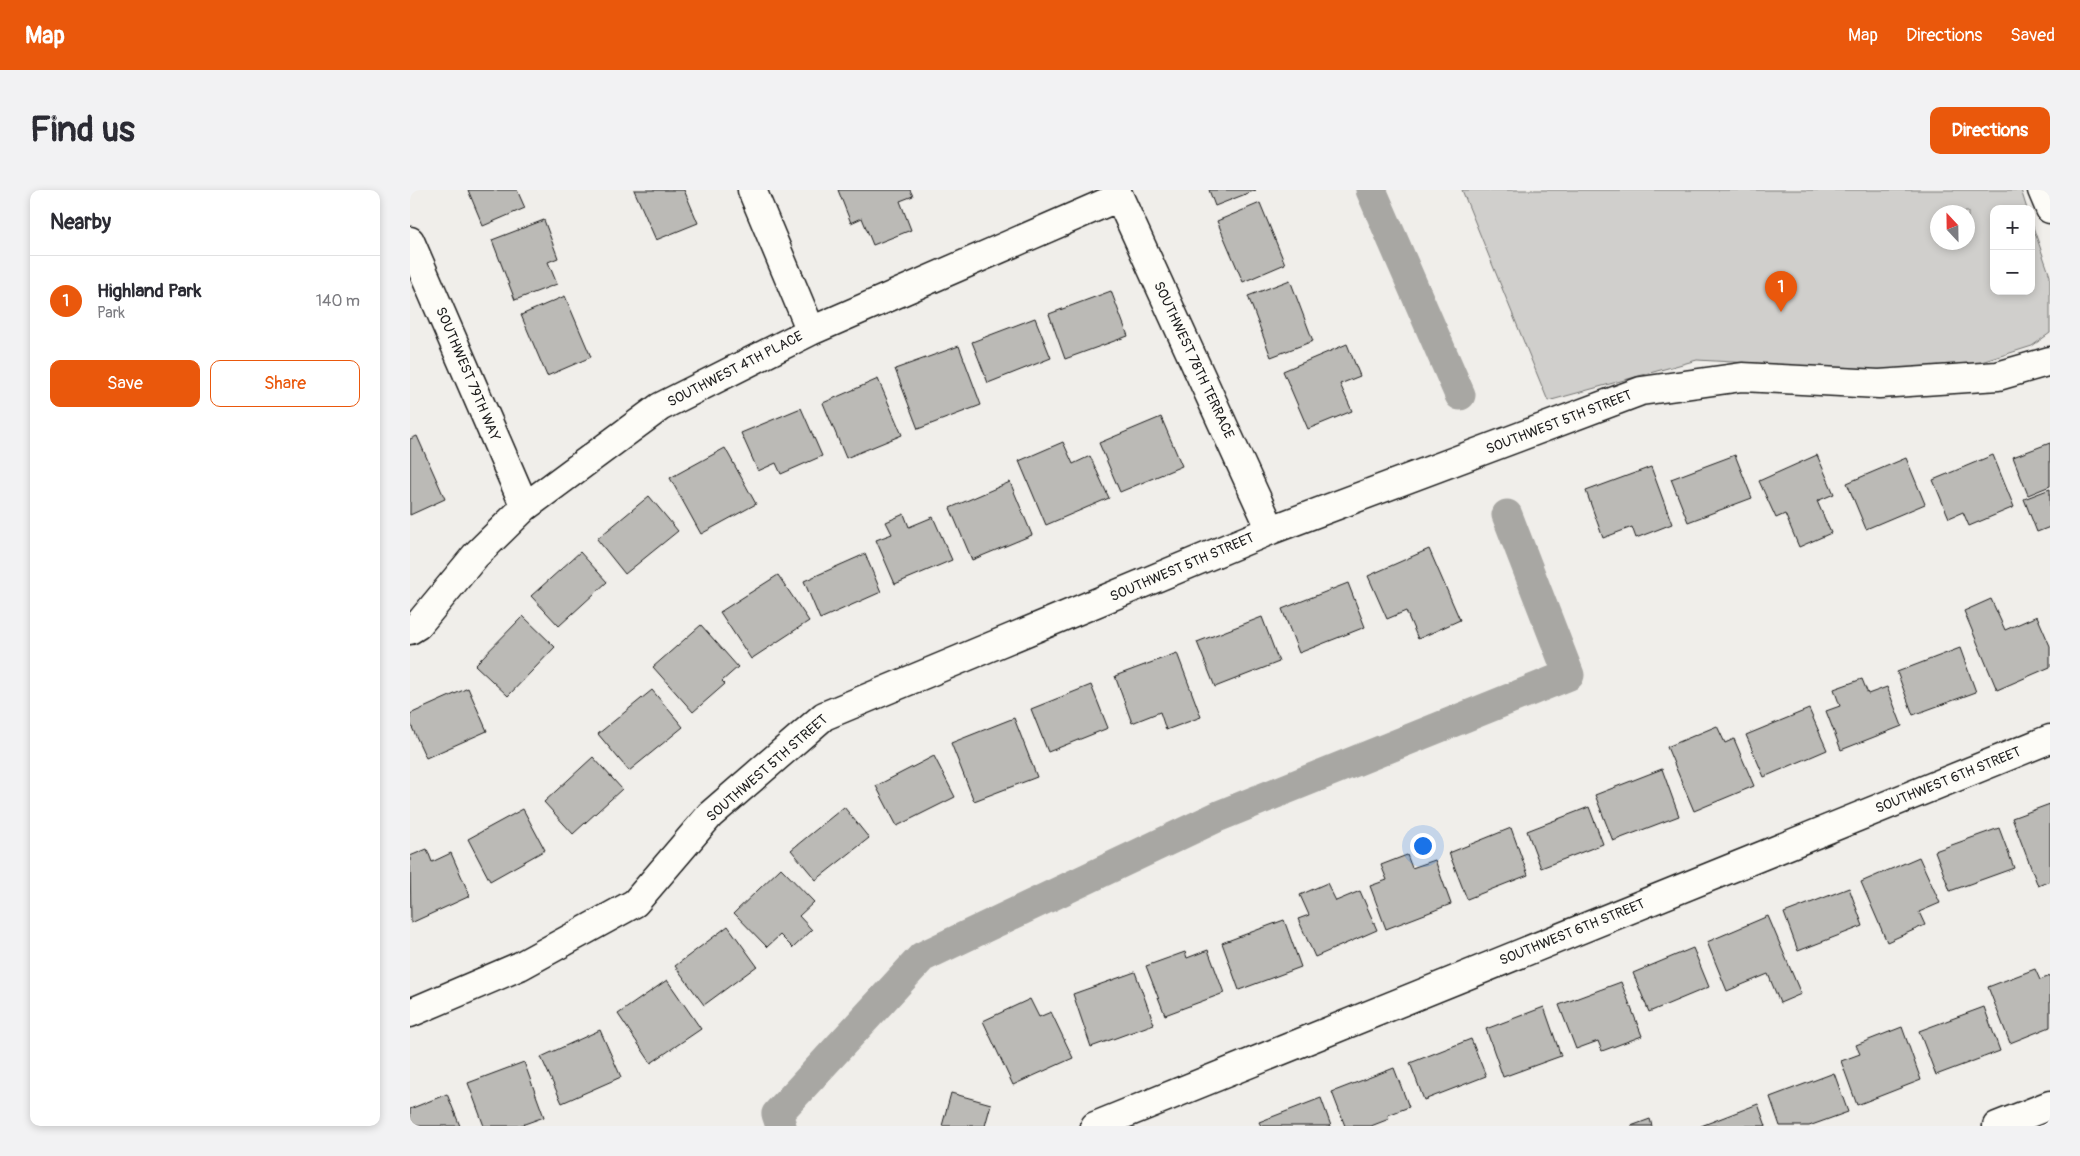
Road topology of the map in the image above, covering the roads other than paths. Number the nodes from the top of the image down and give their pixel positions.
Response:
1 (752, 190) edge
2 (2042, 190) edge
3 (1118, 193) edge
4 (2050, 209) edge
5 (410, 241) edge
6 (811, 331) junction
7 (2050, 361) edge
8 (525, 508) junction
9 (1271, 530) junction
10 (410, 630) edge
11 (2050, 739) edge
12 (410, 1012) edge
13 (2050, 1105) edge
14 (1095, 1126) edge
15 (1997, 1126) edge

1 - 6 street
2 - 4 street
3 - 6 street, SOUTHWEST 4TH PLACE
3 - 9 street, SOUTHWEST 78TH TERRACE
5 - 8 street, SOUTHWEST 79TH WAY
6 - 8 street, SOUTHWEST 4TH PLACE
7 - 9 street, SOUTHWEST 5TH STREET
8 - 10 street, SOUTHWEST 4TH PLACE
9 - 12 street, SOUTHWEST 5TH STREET
11 - 14 street, SOUTHWEST 6TH STREET
13 - 15 street

